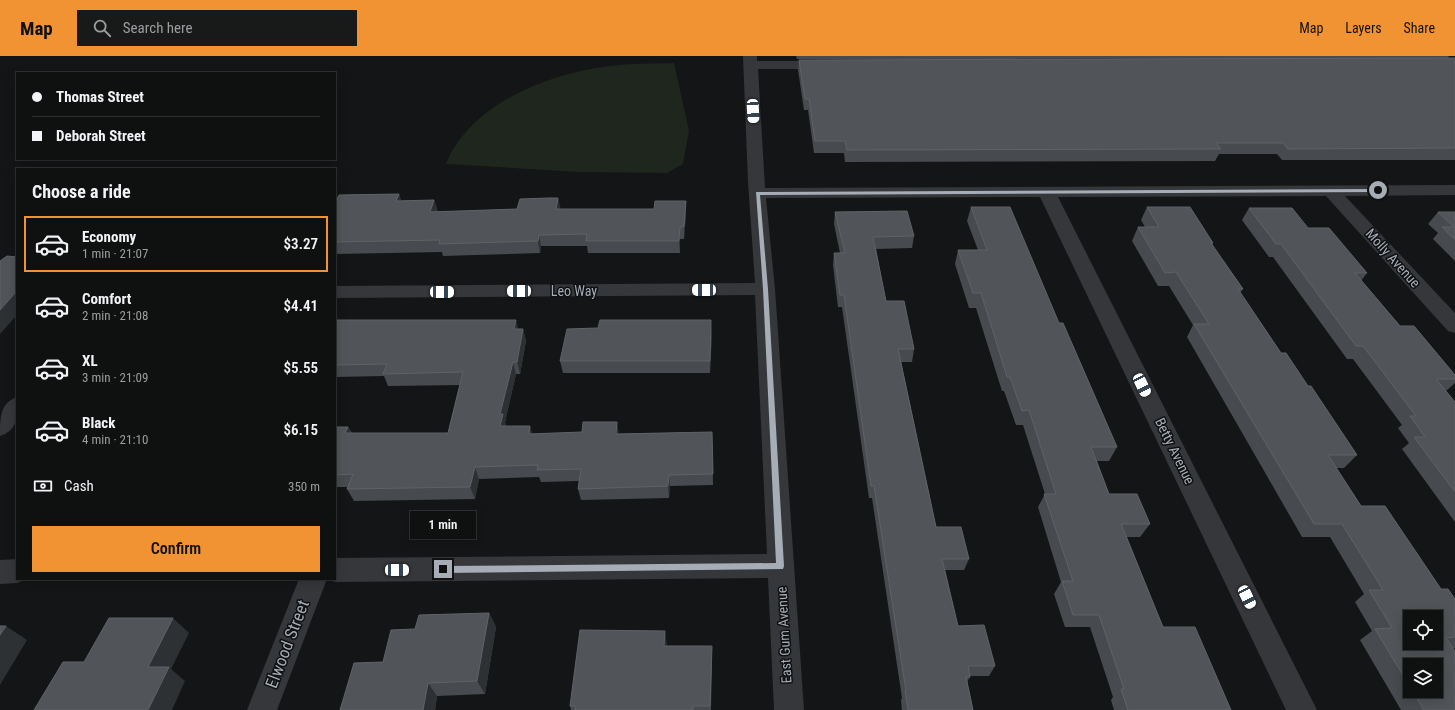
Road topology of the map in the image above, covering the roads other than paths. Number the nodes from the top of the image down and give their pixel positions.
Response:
1 (750, 61) edge
2 (844, 65) edge
3 (1455, 190) edge
4 (1332, 191) junction
5 (757, 193) junction
6 (1047, 193) junction
7 (765, 289) junction
8 (336, 292) edge
9 (1455, 326) edge
10 (16, 407) edge
11 (0, 427) edge
12 (780, 566) junction
13 (336, 570) edge
14 (0, 572) edge
15 (16, 572) edge
16 (313, 580) edge
17 (262, 710) edge
18 (789, 710) edge
19 (1302, 710) edge

1 - 2 street
1 - 5 street, East Gum Avenue
3 - 4 street
4 - 6 street
4 - 9 street, Molly Avenue
5 - 6 street
5 - 7 street, East Gum Avenue
6 - 19 street, Betty Avenue
7 - 8 street, Leo Way
7 - 12 street, East Gum Avenue
10 - 11 street
12 - 13 street
12 - 18 street, East Gum Avenue
14 - 15 street
16 - 17 street, Elwood Street

